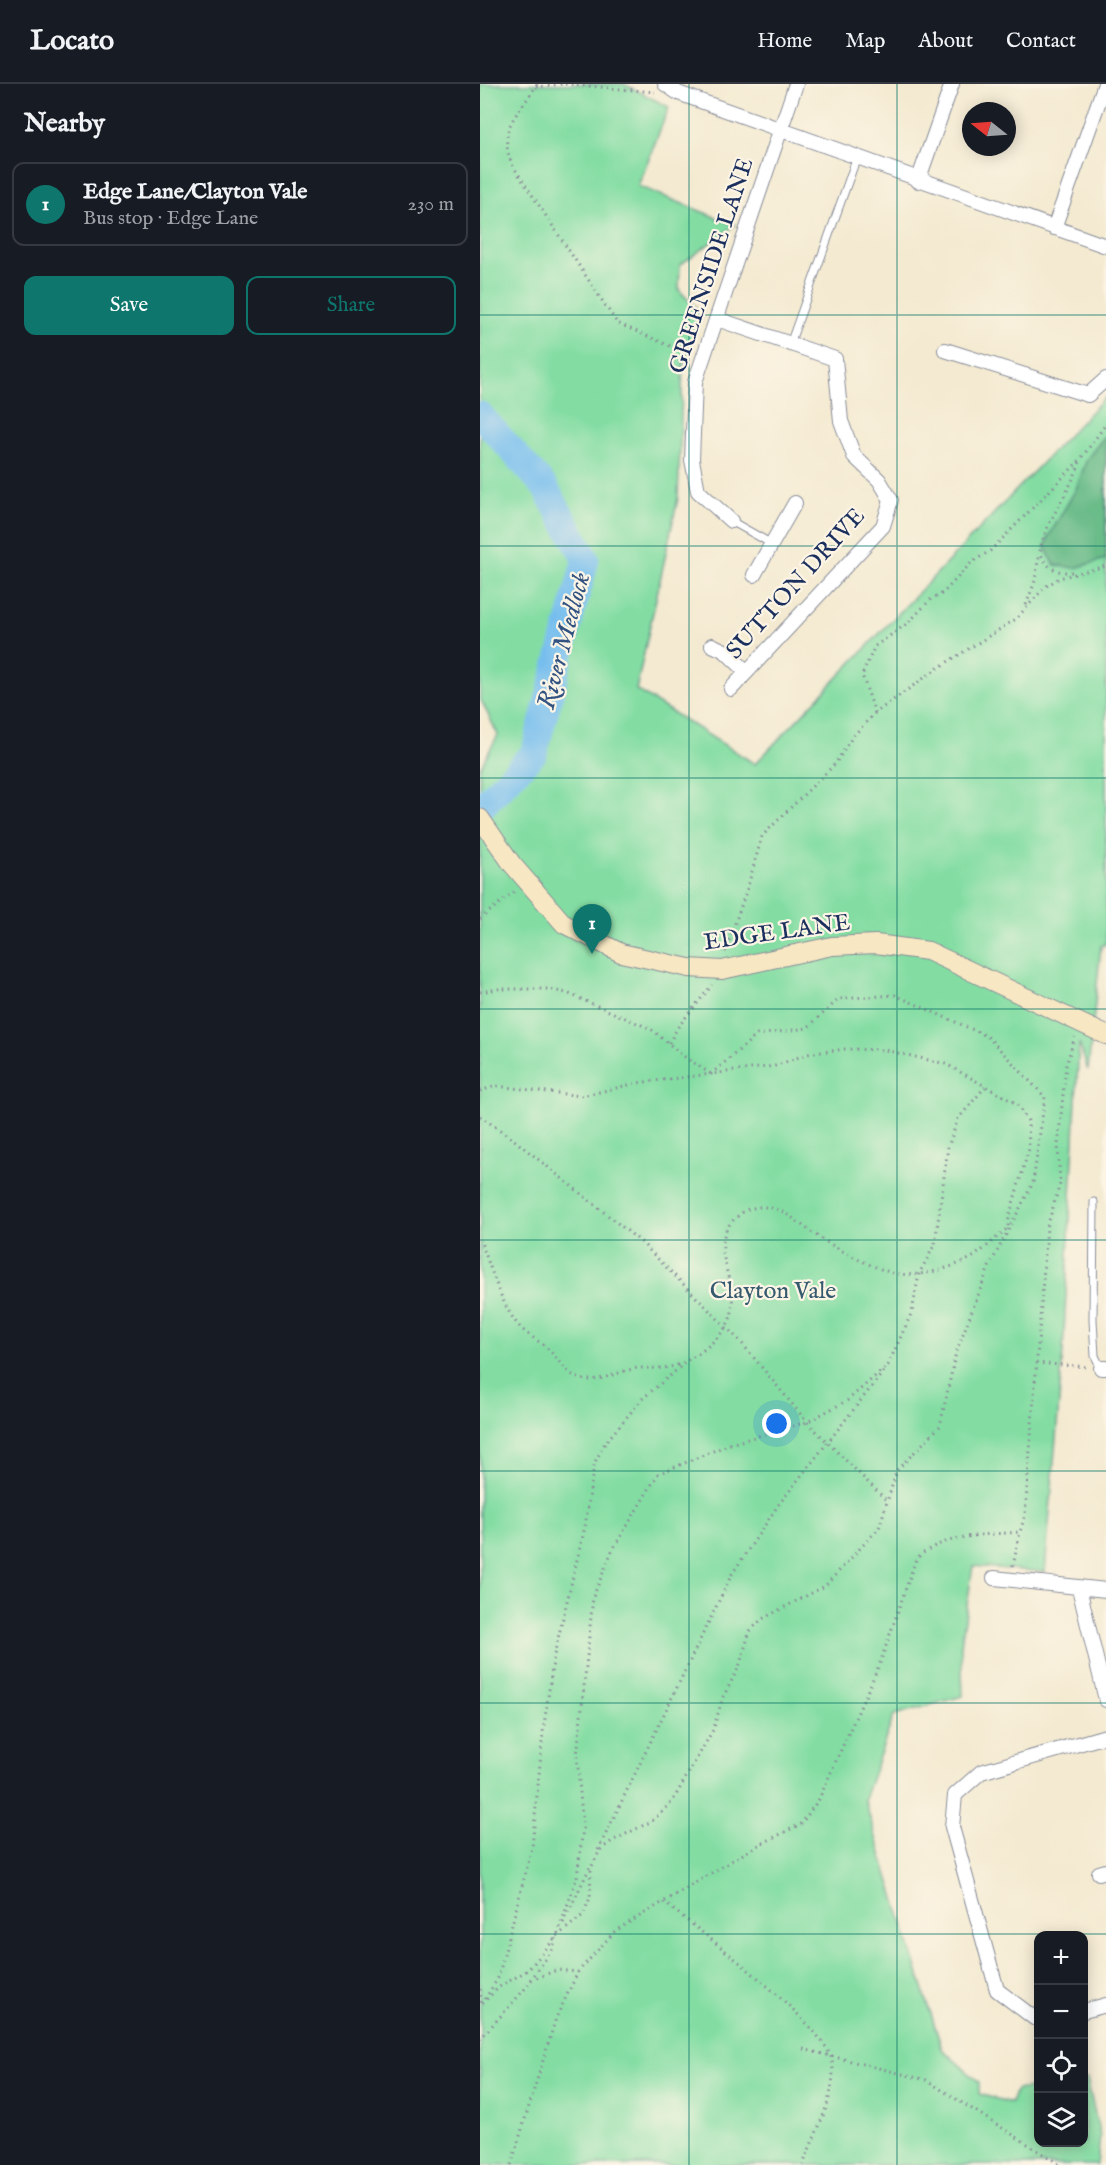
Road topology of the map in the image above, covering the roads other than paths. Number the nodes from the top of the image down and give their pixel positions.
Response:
1 (665, 84) edge
2 (796, 84) edge
3 (951, 84) edge
4 (1105, 84) edge
5 (780, 131) junction
6 (857, 157) junction
7 (918, 181) junction
8 (1054, 228) junction
9 (1106, 246) edge
10 (717, 319) junction
11 (790, 344) junction
12 (945, 350) dead end
13 (1106, 379) edge
14 (795, 502) dead end
15 (731, 521) joint
16 (772, 544) junction
17 (754, 575) dead end
18 (712, 645) dead end
19 (747, 672) junction
20 (731, 689) dead end
21 (484, 824) edge
22 (1106, 1035) edge
23 (1094, 1202) dead end
24 (1104, 1368) edge
25 (994, 1578) dead end
26 (1079, 1588) junction
27 (1106, 1590) edge
28 (1106, 1700) edge
29 (1106, 1736) edge
30 (1106, 2005) edge
31 (1088, 2010) edge
32 (1034, 2017) edge

1 - 5 street
2 - 5 street, GREENSIDE LANE
3 - 7 street
4 - 8 street
5 - 6 street
5 - 10 street, GREENSIDE LANE
6 - 7 street
6 - 11 lane
7 - 8 street
8 - 9 street
10 - 11 street, SUTTON DRIVE
10 - 15 street, GREENSIDE LANE
11 - 19 street, SUTTON DRIVE
12 - 13 street
14 - 16 street
15 - 16 lane
16 - 17 street
18 - 19 street
19 - 20 street, SUTTON DRIVE
21 - 22 street, EDGE LANE
23 - 24 lane
25 - 26 street
26 - 27 street
26 - 28 street
29 - 32 street
30 - 31 street

